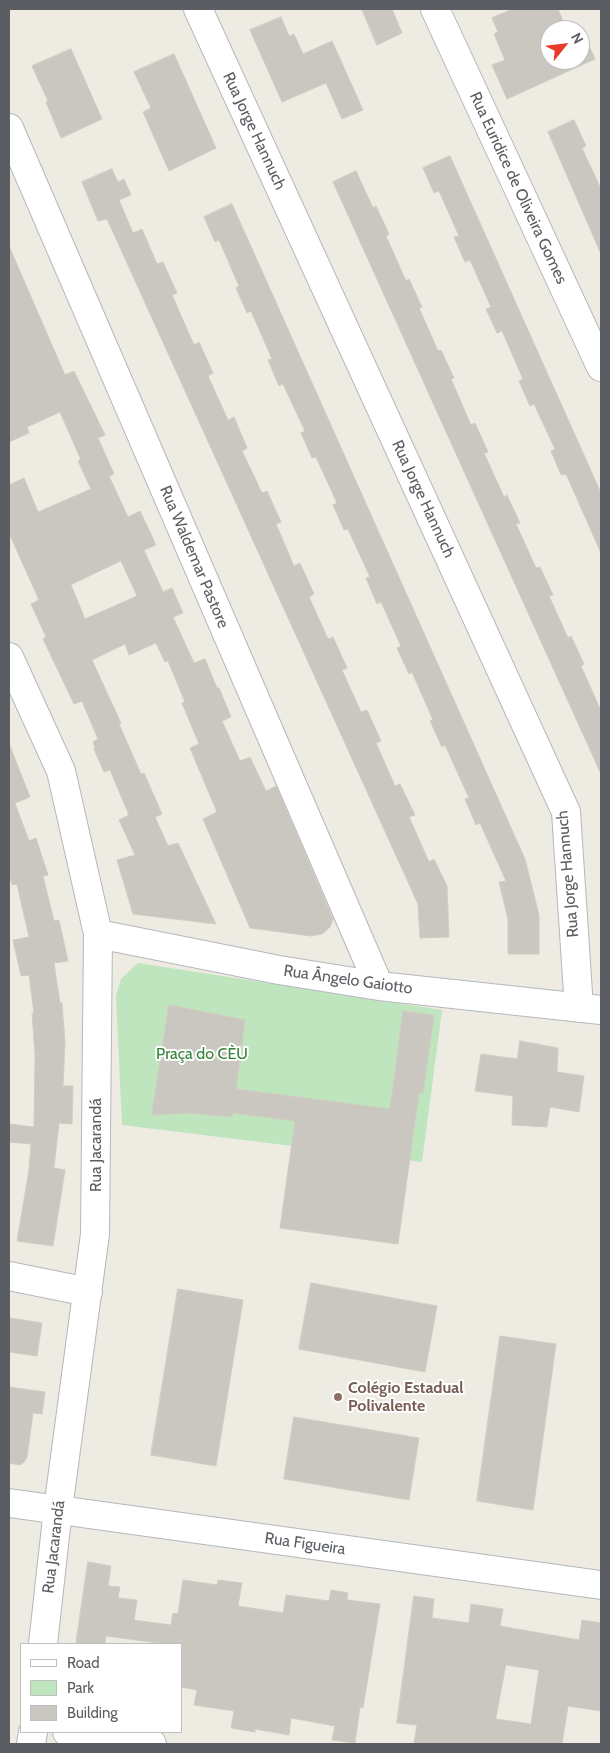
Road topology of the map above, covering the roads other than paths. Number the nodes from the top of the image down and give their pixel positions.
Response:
1 (198, 9) edge
2 (436, 9) edge
3 (9, 128) edge
4 (601, 367) edge
5 (9, 658) edge
6 (98, 934) junction
7 (378, 986) junction
8 (590, 1009) edge
9 (9, 1276) edge
10 (88, 1292) junction
11 (9, 1503) edge
12 (58, 1509) junction
13 (601, 1585) edge
14 (42, 1643) edge
15 (75, 1733) edge
16 (152, 1744) edge

1 - 8 street, Rua Jorge Hannuch
2 - 4 street, Rua Euridice de Oliveira Gomes
3 - 7 street, Rua Waldemar Pastore
5 - 6 street, Rua Jacarandá
6 - 7 street, Rua Ângelo Gaiotto
6 - 10 street, Rua Jacarandá
7 - 8 street, Rua Ângelo Gaiotto
9 - 10 street
10 - 12 street, Rua Jacarandá
11 - 12 street, Rua Figueira
12 - 13 street, Rua Figueira
12 - 14 street, Rua Jacarandá
15 - 16 street

